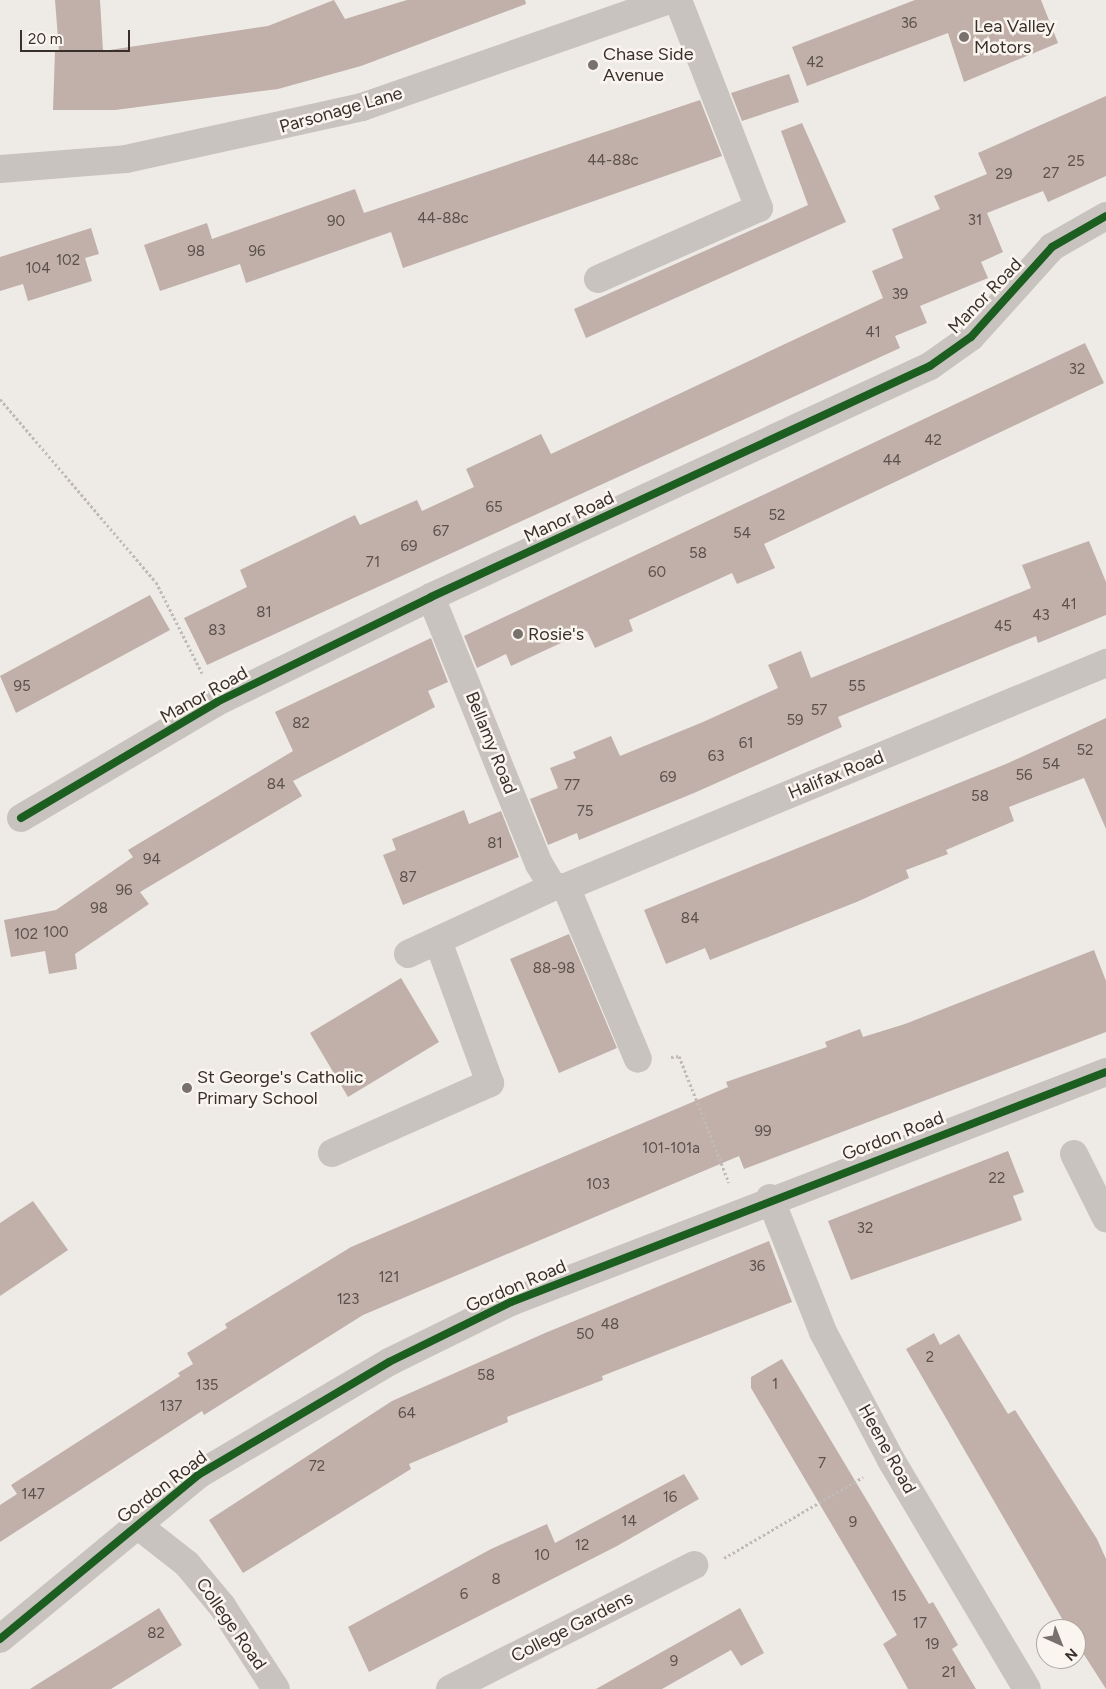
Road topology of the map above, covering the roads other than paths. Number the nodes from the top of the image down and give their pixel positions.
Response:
1 (670, 0) edge
2 (678, 0) edge
3 (0, 169) edge
4 (1106, 216) edge
5 (598, 279) dead end
6 (431, 597) junction
7 (1106, 663) edge
8 (21, 818) dead end
9 (560, 887) junction
10 (438, 941) junction
11 (408, 954) dead end
12 (638, 1059) road end
13 (1106, 1072) edge
14 (332, 1153) dead end
15 (1074, 1154) dead end
16 (770, 1198) junction
17 (1106, 1218) edge
18 (136, 1524) junction
19 (694, 1565) road end
20 (0, 1640) edge
21 (276, 1689) edge
22 (450, 1689) edge
23 (1027, 1689) edge

1 - 3 street, Parsonage Lane
2 - 5 street
4 - 6 street, Manor Road
6 - 8 street, Manor Road
6 - 9 street, Bellamy Road
7 - 9 street, Halifax Road
9 - 10 street, Halifax Road
9 - 12 street
10 - 11 street, Halifax Road
10 - 14 street
13 - 16 street, Gordon Road
15 - 17 street
16 - 18 street, Gordon Road
16 - 23 street, Heene Road
18 - 20 street, Gordon Road
18 - 21 street, College Road
19 - 22 street, College Gardens

